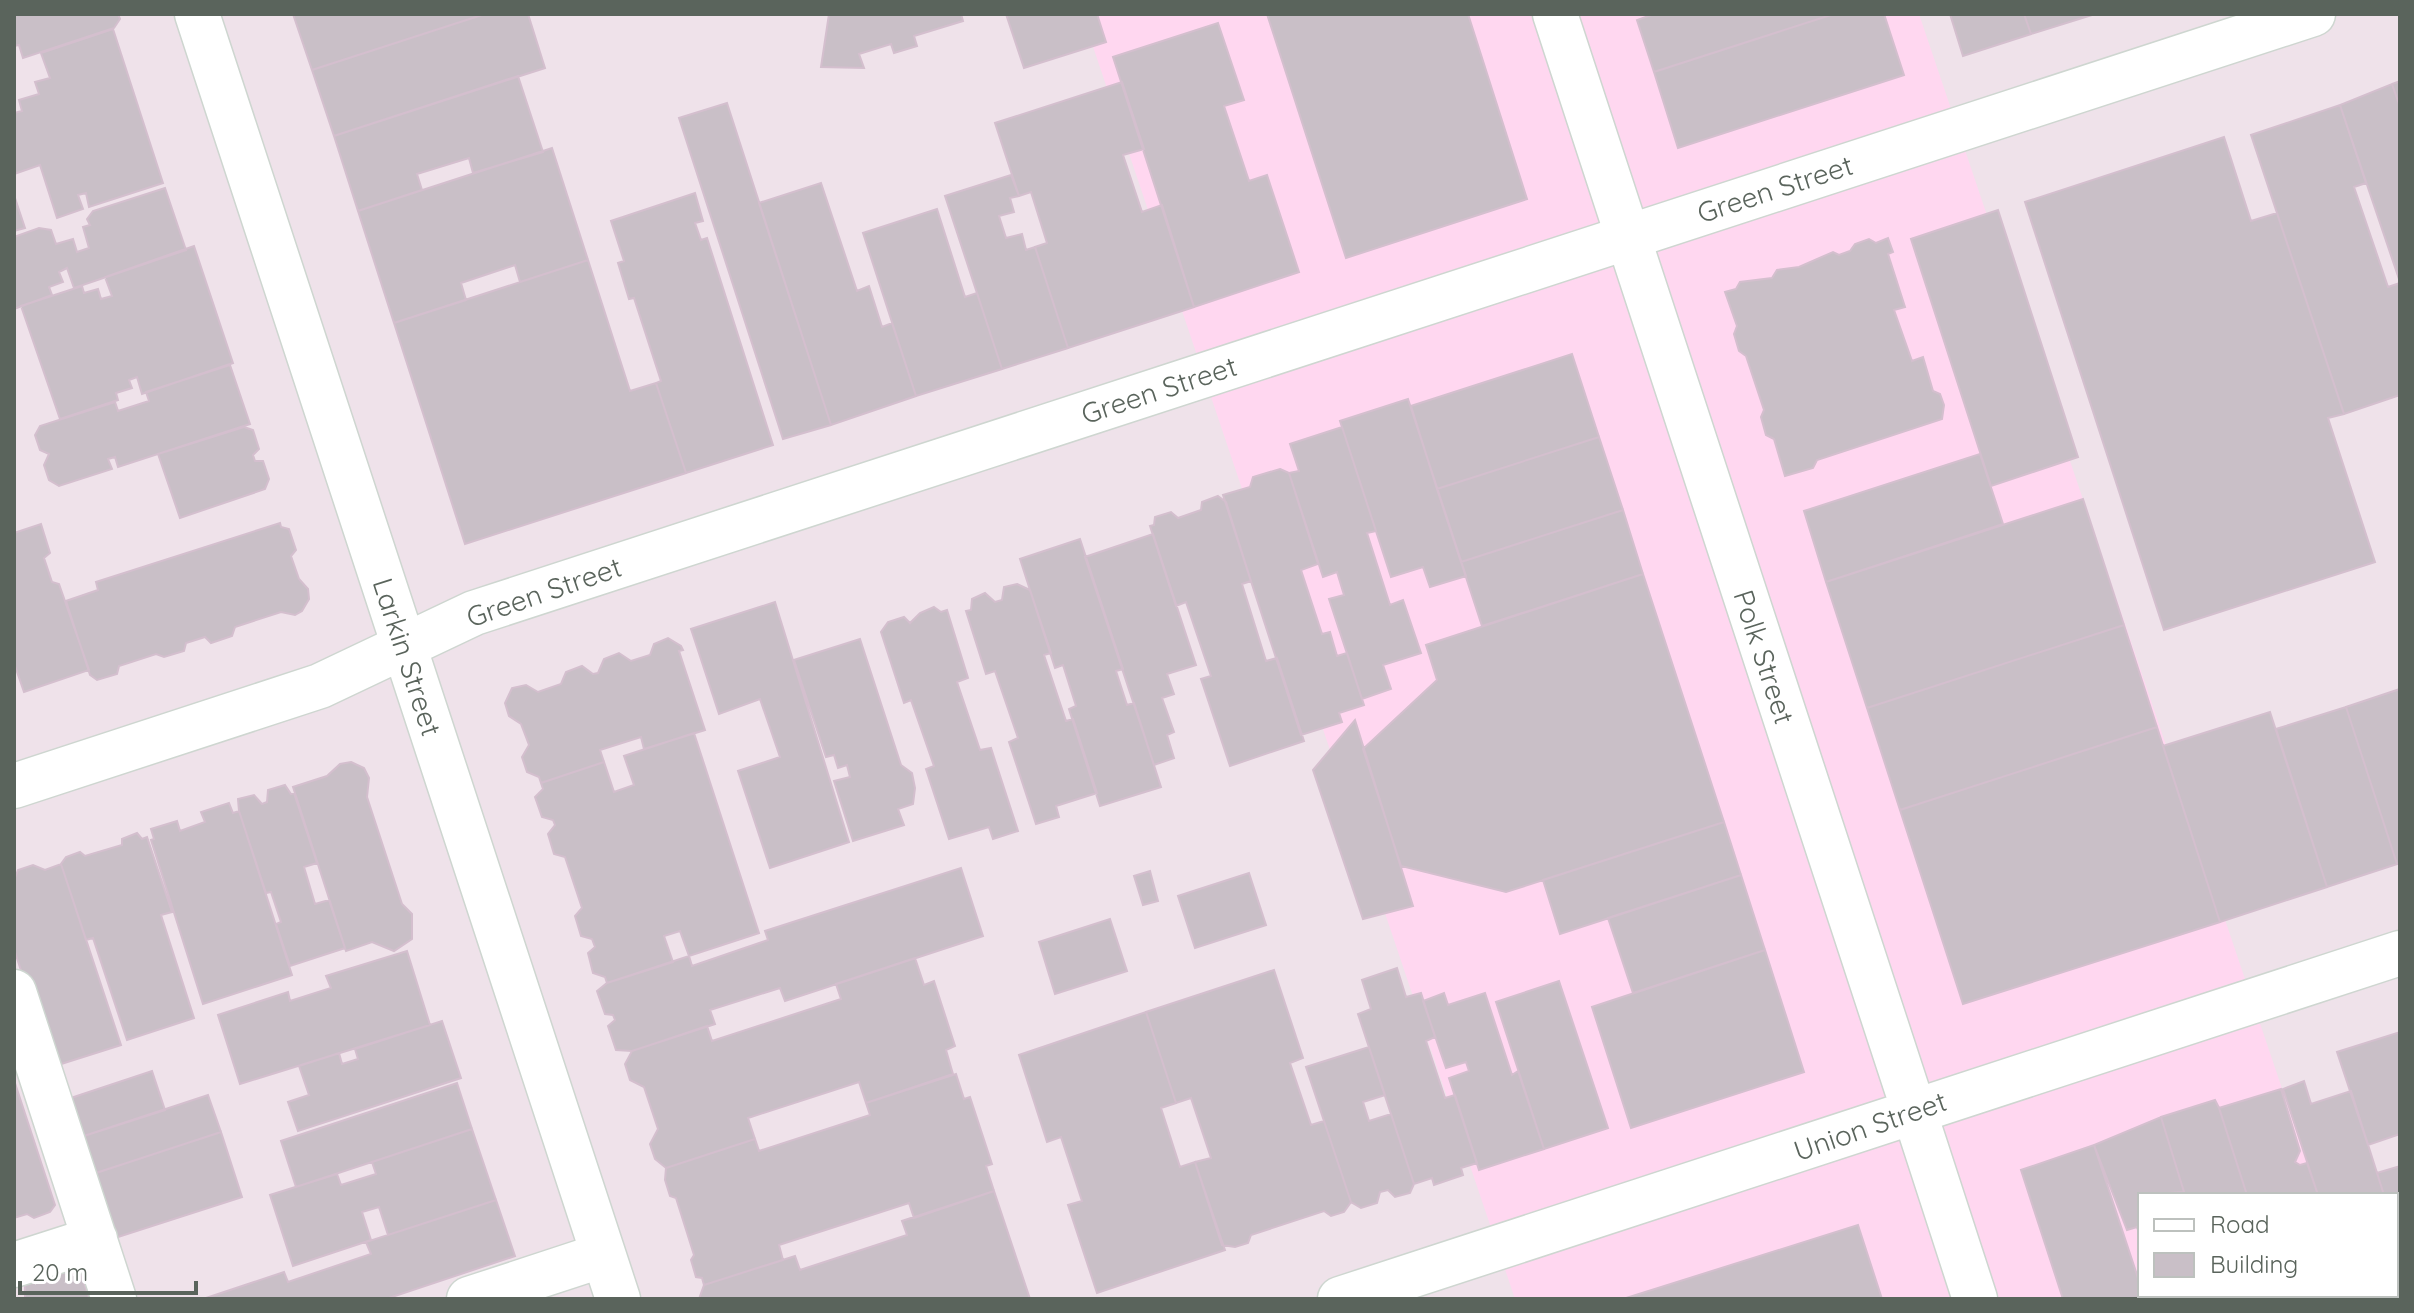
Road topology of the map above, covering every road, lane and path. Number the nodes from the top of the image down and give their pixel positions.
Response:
1 (197, 14) edge
2 (1555, 14) edge
3 (2313, 14) edge
4 (1627, 237) junction
5 (404, 646) junction
6 (14, 786) edge
7 (2400, 953) edge
8 (14, 992) edge
9 (1914, 1111) junction
10 (95, 1239) junction
11 (603, 1255) junction
12 (14, 1265) edge
13 (114, 1299) edge
14 (469, 1299) edge
15 (618, 1299) edge
16 (1340, 1299) edge
17 (1975, 1299) edge

1 - 5 street, Larkin Street
2 - 4 street, Polk Street
3 - 4 street, Green Street
4 - 5 street, Green Street
4 - 9 street, Polk Street
5 - 6 street, Green Street
5 - 11 street, Larkin Street
7 - 9 street, Union Street
8 - 10 street
9 - 16 street, Union Street
9 - 17 street, Polk Street
10 - 12 street
10 - 13 street
11 - 14 street
11 - 15 street, Larkin Street

